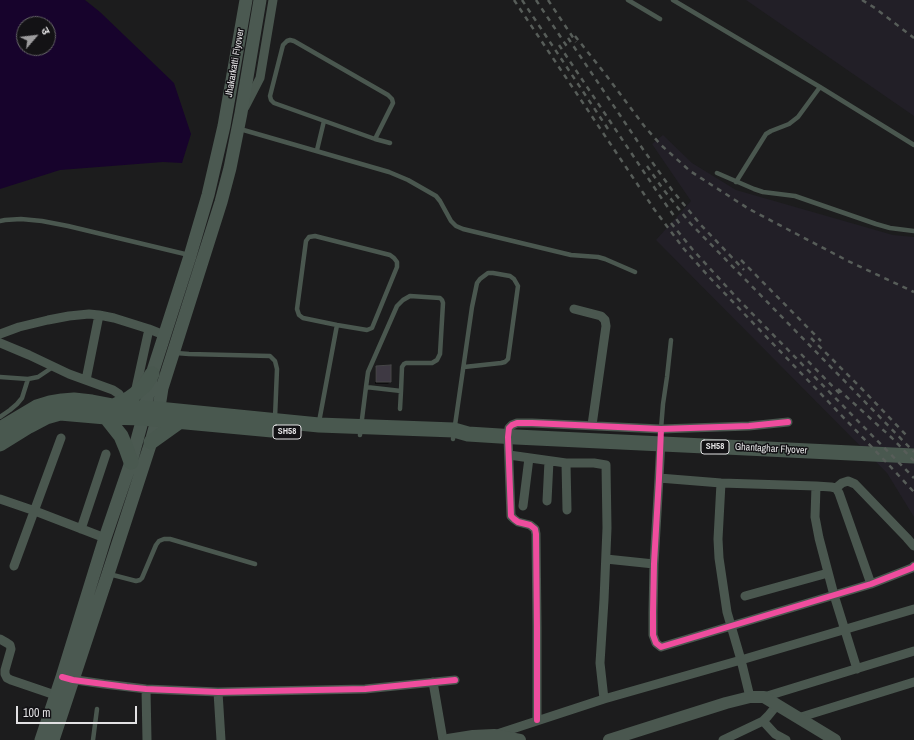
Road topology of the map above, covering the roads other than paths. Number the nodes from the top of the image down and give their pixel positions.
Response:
1 (246, 0) edge
2 (260, 0) edge
3 (273, 0) edge
4 (628, 0) edge
5 (673, 0) edge
6 (660, 19) dead end
7 (820, 87) junction
8 (241, 113) junction
9 (324, 121) junction
10 (224, 126) junction
11 (239, 128) junction
12 (375, 139) junction
13 (390, 143) dead end
14 (914, 145) edge
15 (317, 150) junction
16 (717, 174) dead end
17 (736, 182) junction
18 (0, 221) edge
19 (914, 231) edge
20 (190, 256) junction
21 (635, 272) dead end
22 (574, 309) dead end
23 (100, 315) junction
24 (337, 325) junction
25 (149, 328) junction
26 (0, 334) edge
27 (164, 335) junction
28 (671, 340) dead end
29 (0, 343) edge
30 (174, 352) junction
31 (53, 367) junction
32 (464, 367) junction
33 (152, 374) junction
34 (0, 377) edge
35 (28, 379) junction
36 (86, 380) junction
37 (366, 387) junction
38 (401, 391) junction
39 (119, 405) junction
40 (400, 409) dead end
41 (151, 414) junction
42 (0, 417) edge
43 (275, 420) junction
44 (179, 422) junction
45 (788, 422) dead end
46 (319, 425) junction
47 (592, 425) junction
48 (0, 429) edge
49 (661, 429) junction
50 (361, 430) junction
51 (459, 434) junction
52 (512, 437) junction
53 (61, 438) dead end
54 (151, 442) junction
55 (0, 444) edge
56 (106, 454) dead end
57 (509, 455) junction
58 (914, 456) edge
59 (529, 458) junction
60 (549, 461) junction
61 (131, 462) junction
62 (566, 463) junction
63 (659, 478) junction
64 (721, 483) junction
65 (816, 486) junction
66 (836, 488) junction
67 (0, 499) edge
68 (547, 501) dead end
69 (523, 506) dead end
70 (567, 510) dead end
71 (35, 511) junction
72 (81, 529) junction
73 (105, 538) junction
74 (914, 546) edge
75 (606, 559) junction
76 (255, 564) dead end
77 (654, 564) junction
78 (14, 566) dead end
79 (914, 566) edge
80 (828, 573) junction
81 (108, 574) junction
82 (871, 584) junction
83 (834, 595) junction
84 (745, 596) dead end
85 (914, 609) edge
86 (731, 625) junction
87 (845, 630) junction
88 (0, 639) edge
89 (914, 651) edge
90 (742, 660) junction
91 (857, 669) junction
92 (68, 678) junction
93 (455, 680) dead end
94 (433, 682) junction
95 (914, 682) edge
96 (146, 689) junction
97 (218, 692) junction
98 (55, 695) junction
99 (750, 697) junction
100 (764, 697) junction
101 (604, 699) junction
102 (777, 705) junction
103 (97, 709) dead end
104 (798, 718) junction
105 (537, 720) junction
106 (763, 721) junction
107 (494, 735) junction
108 (473, 738) edge
109 (831, 739) edge
110 (41, 740) edge
111 (53, 740) edge
112 (93, 740) edge
113 (148, 740) edge
114 (221, 740) edge
115 (442, 740) edge
116 (448, 740) edge
117 (520, 740) edge
118 (609, 740) edge
119 (722, 740) edge
120 (786, 740) edge

1 - 10 main road, Jhakarkatti Flyover
2 - 8 main road, Jhakarkatti Flyover
3 - 8 street
4 - 6 lane
5 - 7 lane
7 - 14 lane
7 - 17 lane
8 - 11 main road, Jhakarkatti Flyover
9 - 12 lane
9 - 12 lane
9 - 15 lane
10 - 11 lane
10 - 20 main road, Jhakarkatti Flyover
11 - 15 lane
11 - 30 main road, Jhakarkatti Flyover
12 - 13 lane
15 - 21 lane
16 - 17 lane
17 - 19 lane
18 - 20 lane
20 - 27 main road, Jhakarkatti Flyover
22 - 47 street
23 - 25 street
23 - 26 street
23 - 36 street
24 - 24 lane
24 - 46 lane
25 - 27 street
25 - 39 street
27 - 33 main road, Jhakarkatti Flyover
28 - 49 lane
29 - 31 street
30 - 41 main road, Jhakarkatti Flyover
30 - 43 lane
31 - 35 lane
31 - 36 street
32 - 32 lane
32 - 51 lane
33 - 39 main road
33 - 41 main road, Jhakarkatti Flyover
34 - 35 lane
35 - 42 lane
36 - 39 street
37 - 38 lane
37 - 38 lane
37 - 50 lane
38 - 40 lane
39 - 41 main road, SH58
39 - 48 main road, SH58
39 - 55 main road, SH58
39 - 61 main road
41 - 43 main road, SH58
41 - 44 main road, SH58
41 - 54 main road
41 - 61 main road
43 - 46 main road, SH58
44 - 50 main road, SH58
44 - 54 main road
45 - 49 street
46 - 50 main road, SH58
47 - 49 street
47 - 52 street
49 - 63 street
50 - 51 main road, SH58
51 - 52 main road, SH58
52 - 57 street
52 - 58 main road, Ghantaghar Flyover / SH58
53 - 71 street
54 - 81 main road
56 - 72 street
57 - 59 street
57 - 105 street
59 - 60 street
59 - 69 street
60 - 62 street
60 - 68 street
61 - 73 main road
62 - 70 street
62 - 75 street
63 - 64 street
63 - 77 street
64 - 65 street
64 - 86 street
65 - 66 street
65 - 80 street
66 - 74 street
66 - 82 street
67 - 71 street
71 - 72 street
71 - 78 street
72 - 73 street
73 - 92 main road
75 - 77 street
75 - 101 street
76 - 81 lane
77 - 86 street
79 - 82 street
80 - 83 street
80 - 84 street
81 - 92 main road
82 - 83 street
83 - 86 street
83 - 87 street
85 - 87 street
86 - 90 street
87 - 90 street
87 - 91 street
88 - 98 street
89 - 91 street
90 - 99 street
90 - 101 street
91 - 100 street
92 - 96 street
92 - 98 main road
92 - 111 main road
93 - 94 street
94 - 97 street
94 - 115 street
95 - 104 street
96 - 97 street
96 - 113 street
97 - 114 street
98 - 110 main road
99 - 100 street
99 - 118 street
100 - 102 street
101 - 105 street
102 - 104 street
102 - 106 street
103 - 112 lane
104 - 109 street
105 - 107 street
106 - 119 street
106 - 120 street
107 - 108 street
107 - 117 street
108 - 116 street

